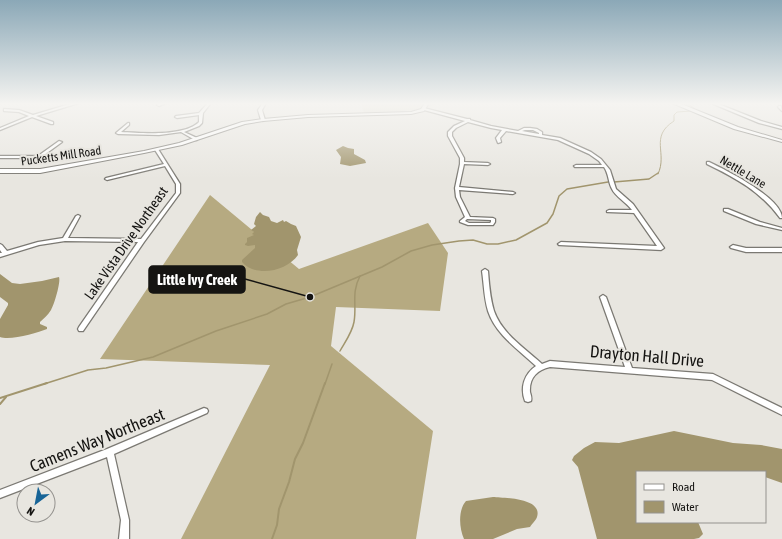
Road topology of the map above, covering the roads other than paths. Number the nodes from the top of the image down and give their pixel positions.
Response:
1 (123, 128) edge
2 (191, 128) edge
3 (229, 128) edge
4 (454, 128) edge
5 (502, 128) edge
6 (737, 128) edge
7 (505, 129) junction
8 (182, 132) junction
9 (196, 139) junction
10 (782, 141) edge
11 (60, 142) dead end
12 (499, 142) dead end
13 (157, 150) junction
14 (0, 157) edge
15 (462, 163) junction
16 (708, 163) dead end
17 (488, 164) dead end
18 (166, 165) junction
19 (576, 166) dead end
20 (604, 166) junction
21 (0, 171) edge
22 (107, 179) dead end
23 (457, 188) junction
24 (513, 193) dead end
25 (726, 210) dead end
26 (609, 212) dead end
27 (636, 212) junction
28 (78, 216) dead end
29 (782, 217) edge
30 (468, 218) junction
31 (782, 229) edge
32 (65, 239) junction
33 (142, 241) junction
34 (561, 244) dead end
35 (0, 246) edge
36 (733, 247) dead end
37 (782, 250) edge
38 (3, 254) edge
39 (485, 271) dead end
40 (603, 297) dead end
41 (81, 329) dead end
42 (540, 366) junction
43 (629, 369) junction
44 (528, 399) dead end
45 (204, 411) dead end
46 (782, 412) edge
47 (110, 452) junction
48 (0, 494) edge
49 (124, 539) edge

1 - 8 street
2 - 8 street
3 - 9 street, Pucketts Mill Road
4 - 15 street
5 - 7 street
6 - 10 street
7 - 12 street
7 - 20 street
8 - 9 street
9 - 13 street, Pucketts Mill Road
11 - 14 street
13 - 18 street, Lake Vista Drive Northeast
13 - 21 street, Pucketts Mill Road
15 - 17 street
15 - 23 street
16 - 29 street, Nettle Lane
18 - 22 street
18 - 33 street, Lake Vista Drive Northeast
19 - 20 street
20 - 27 street
23 - 24 street
23 - 30 street
25 - 31 street
26 - 27 street
27 - 34 street
28 - 32 street
30 - 30 street
32 - 33 street
32 - 38 street
33 - 41 street, Lake Vista Drive Northeast
35 - 38 street
36 - 37 street
39 - 42 street
40 - 43 street
42 - 43 street, Drayton Hall Drive
42 - 44 street
43 - 46 street, Drayton Hall Drive
45 - 47 street, Camens Way Northeast
47 - 48 street, Camens Way Northeast
47 - 49 street

